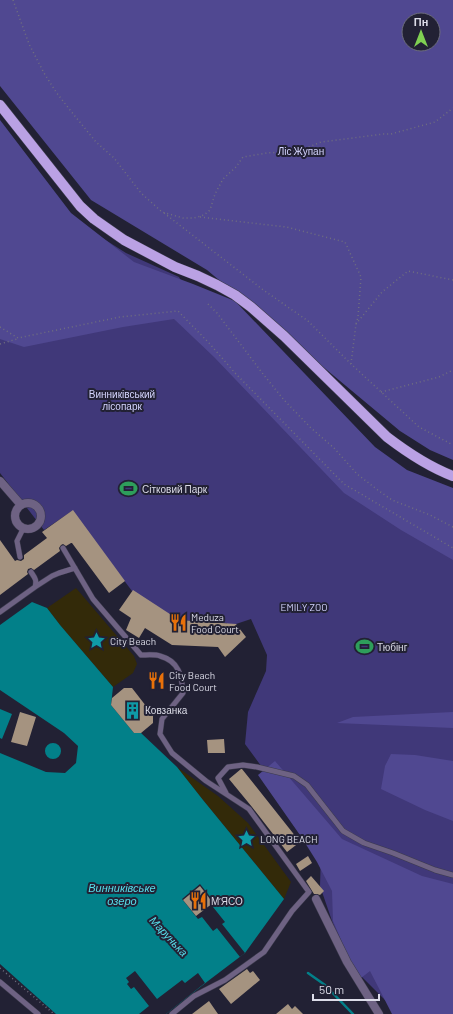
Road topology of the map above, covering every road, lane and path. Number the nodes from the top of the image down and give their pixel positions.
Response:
1 (13, 0) edge
2 (0, 105) edge
3 (453, 108) edge
4 (162, 212) junction
5 (198, 217) junction
6 (453, 280) edge
7 (208, 304) dead end
8 (356, 324) junction
9 (0, 327) edge
10 (18, 338) junction
11 (0, 344) edge
12 (352, 364) junction
13 (453, 370) edge
14 (382, 392) junction
15 (453, 445) edge
16 (453, 476) edge
17 (0, 482) edge
18 (21, 505) junction
19 (453, 528) edge
20 (23, 529) junction
21 (63, 548) dead end
22 (453, 548) edge
23 (20, 557) dead end
24 (75, 568) junction
25 (31, 572) dead end
26 (35, 587) junction
27 (0, 612) edge
28 (226, 794) junction
29 (453, 874) edge
30 (309, 892) junction
31 (316, 899) joint
32 (0, 968) edge
33 (0, 982) edge
34 (38, 1014) edge
35 (54, 1014) edge
36 (172, 1014) edge
37 (379, 1014) edge

1 - 4 path
2 - 16 main road
3 - 5 path
4 - 5 path
4 - 12 path
5 - 8 path
6 - 8 path
7 - 19 path
8 - 12 path
9 - 10 path
10 - 11 path
10 - 22 path
12 - 14 path
13 - 14 path
14 - 15 path
17 - 18 street
18 - 20 street
18 - 20 street
20 - 23 lane
21 - 24 lane
24 - 26 lane
24 - 28 lane
25 - 26 lane
26 - 27 lane
28 - 29 lane
28 - 30 lane
30 - 31 lane
30 - 36 lane
31 - 37 street
32 - 35 path
33 - 34 lane

